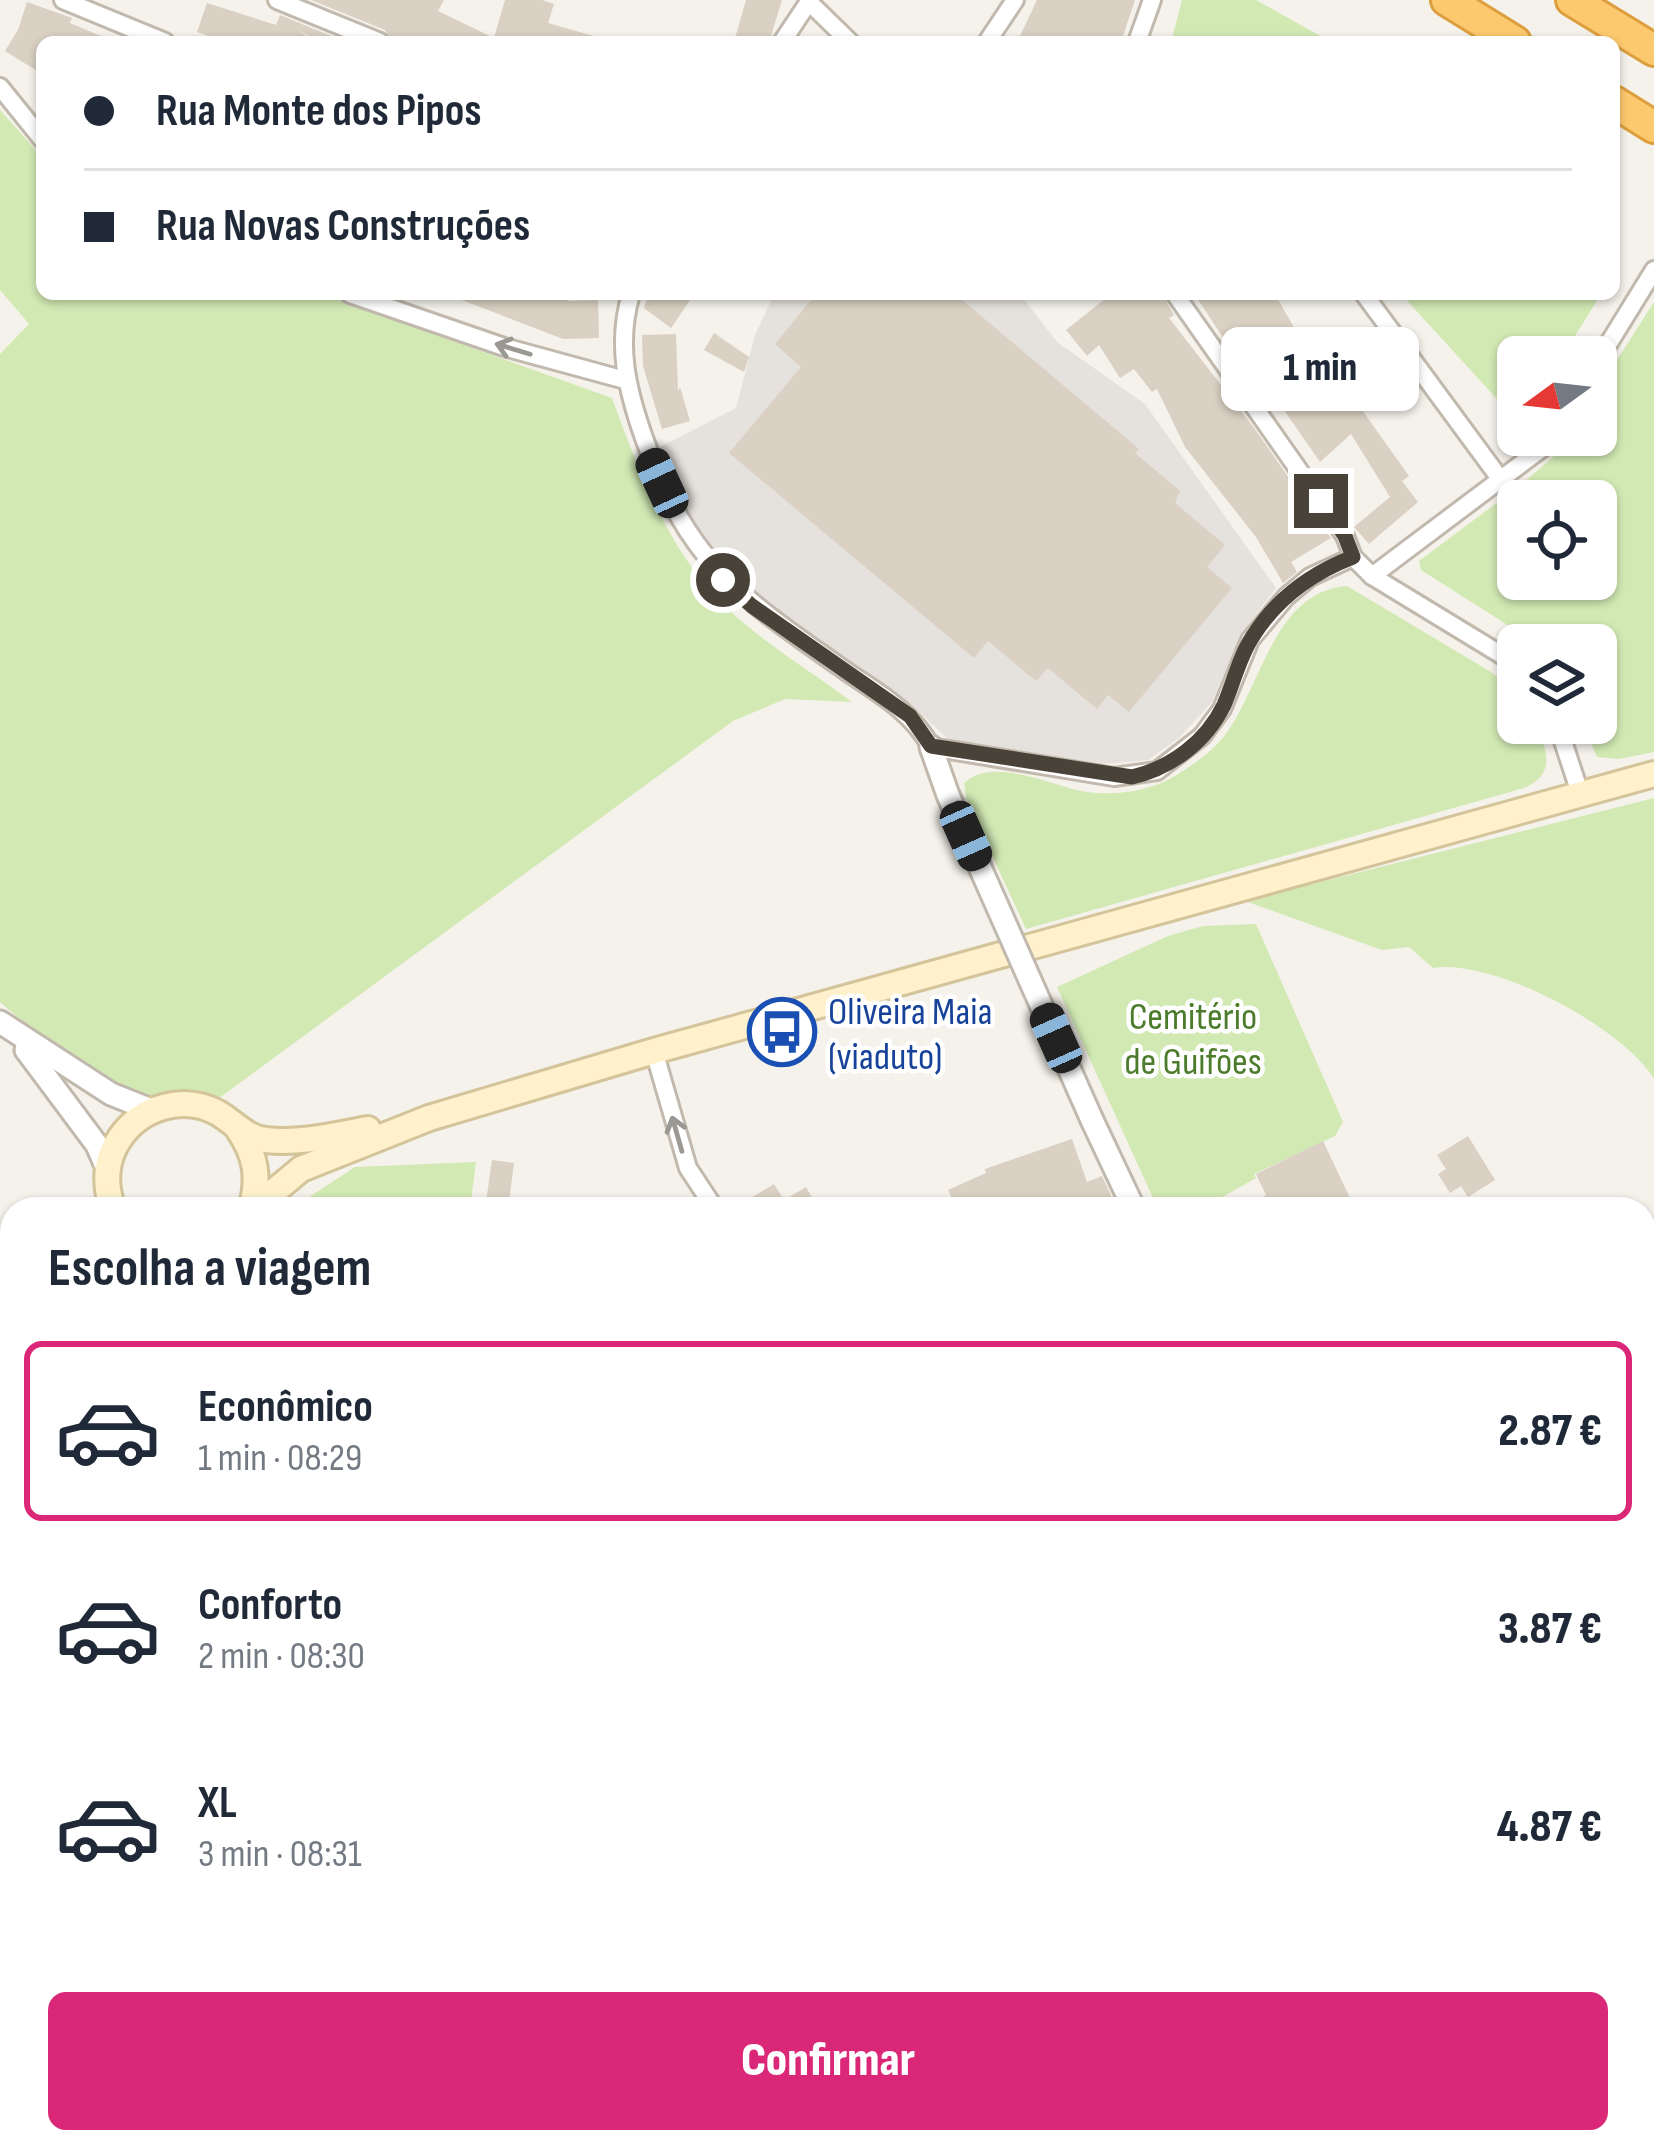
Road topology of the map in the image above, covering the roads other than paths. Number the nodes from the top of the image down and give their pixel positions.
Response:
1 (63, 0) edge
2 (277, 0) edge
3 (1015, 0) edge
4 (1152, 0) edge
5 (1447, 0) edge
6 (1573, 0) edge
7 (809, 1) edge
8 (150, 36) edge
9 (365, 36) edge
10 (786, 36) edge
11 (844, 36) edge
12 (991, 36) edge
13 (1139, 36) edge
14 (1505, 36) edge
15 (1654, 50) edge
16 (0, 88) edge
17 (1620, 106) edge
18 (1654, 127) edge
19 (36, 132) edge
20 (1654, 270) edge
21 (367, 300) edge
22 (630, 300) edge
23 (1179, 300) edge
24 (1368, 300) edge
25 (1613, 336) edge
26 (626, 380) junction
27 (1532, 456) edge
28 (1501, 480) joint
29 (1497, 483) edge
30 (1353, 557) junction
31 (1372, 576) junction
32 (1497, 651) edge
33 (1564, 744) edge
34 (931, 746) junction
35 (1654, 774) edge
36 (1580, 793) junction
37 (5, 1026) edge
38 (655, 1051) junction
39 (151, 1110) junction
40 (429, 1118) junction
41 (236, 1127) junction
42 (107, 1168) junction
43 (111, 1197) edge
44 (255, 1197) edge
45 (267, 1197) edge
46 (708, 1197) edge
47 (1128, 1197) edge

1 - 8 street
2 - 9 street
3 - 12 street
4 - 13 street
5 - 14 highway
6 - 15 highway
7 - 10 street
7 - 11 street
16 - 19 street
17 - 18 highway
20 - 25 street
26 -> 21 street
22 - 26 street
23 - 30 street
24 - 28 street
26 - 34 street
27 - 28 street
29 - 31 street
30 - 31 street
30 - 34 street
31 - 32 street
33 - 36 street
34 - 47 street, bridge
35 - 36 main road
36 - 38 main road
37 - 39 street
37 - 42 street
38 - 40 main road
46 -> 38 street
39 - 41 main road
39 - 42 main road
40 - 41 main road
40 - 45 main road
41 - 44 main road
42 - 43 main road

